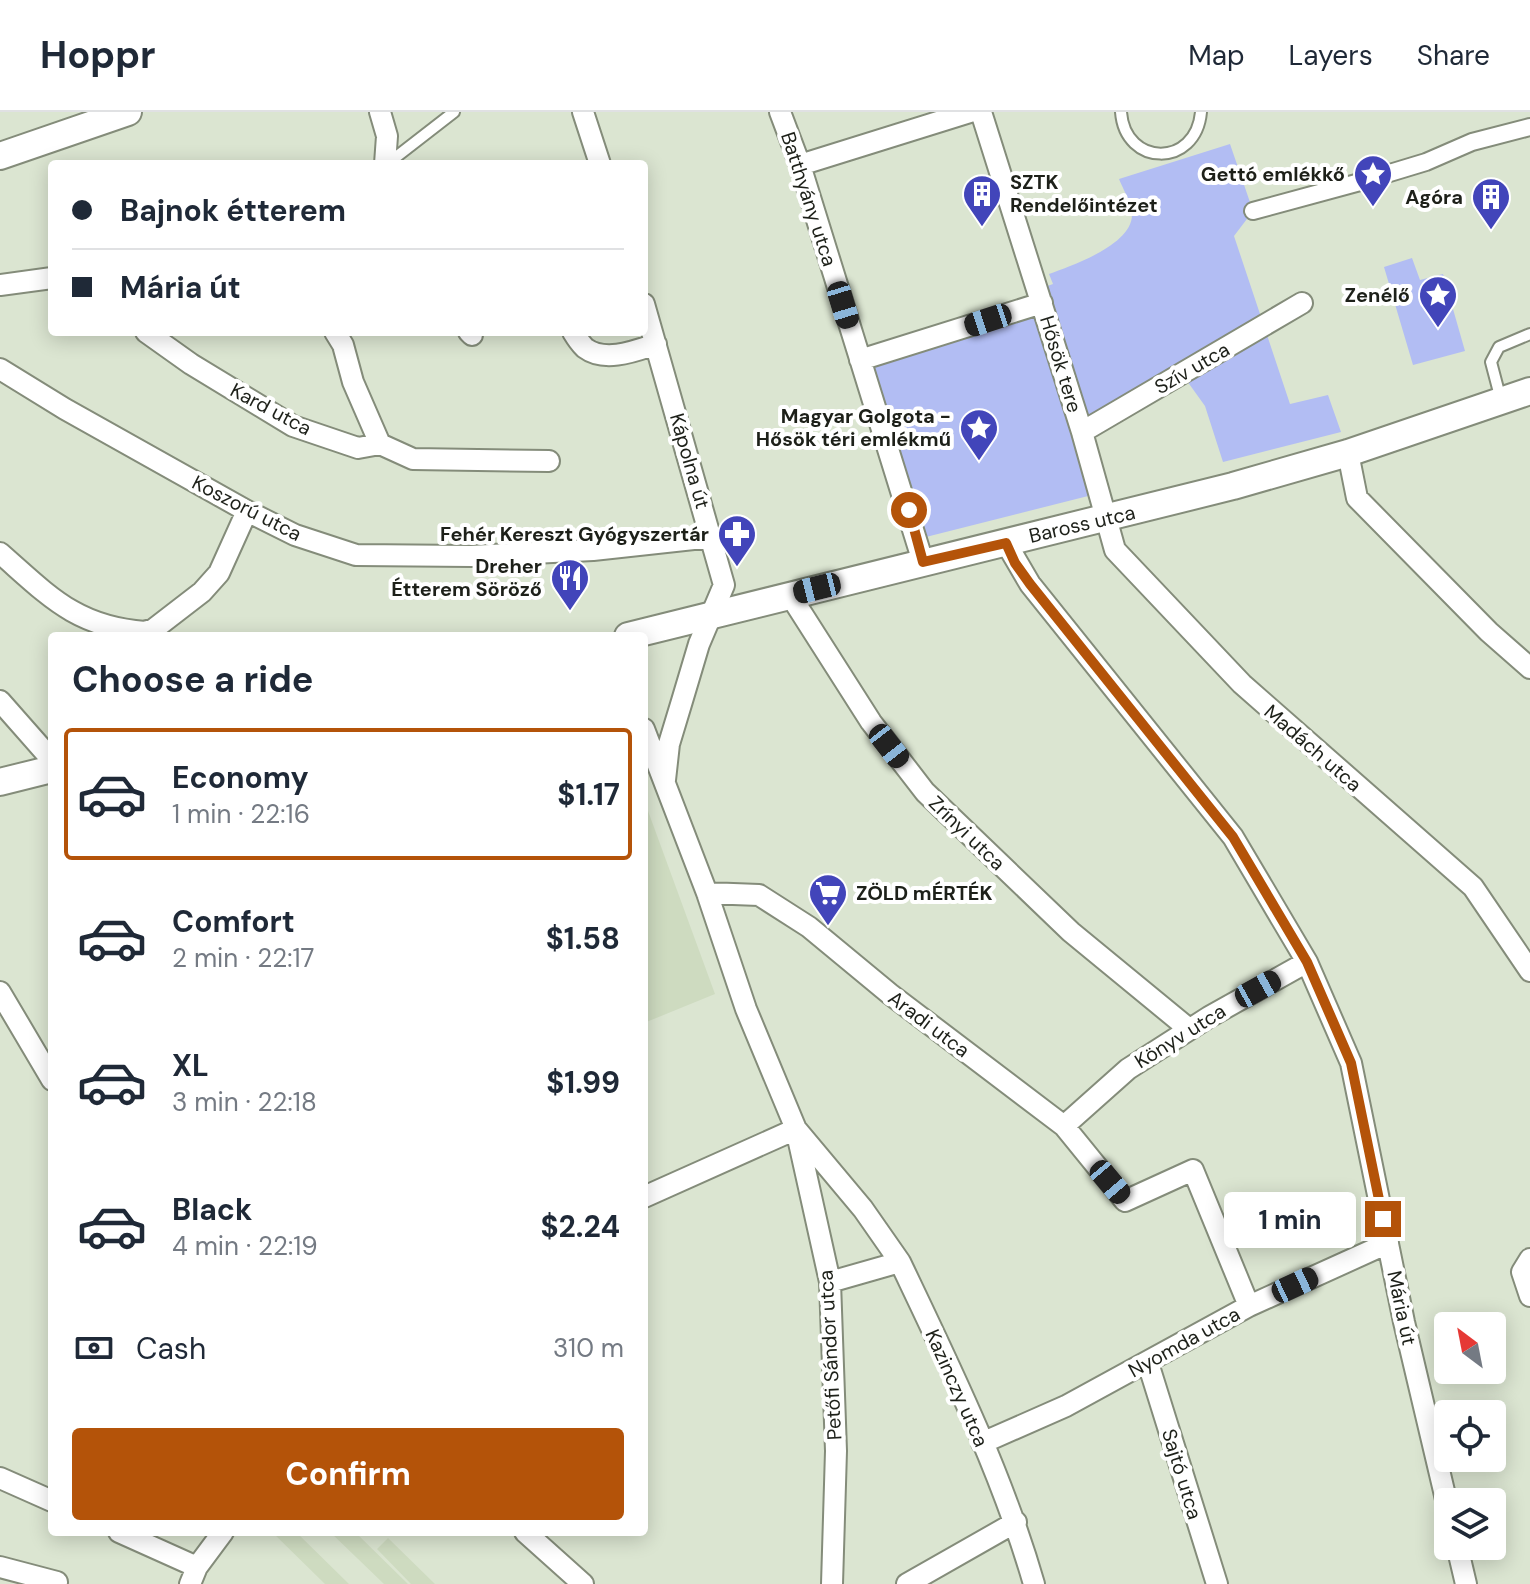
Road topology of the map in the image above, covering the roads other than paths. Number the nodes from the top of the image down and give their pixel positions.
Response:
1 (128, 112) edge
2 (380, 112) edge
3 (454, 112) edge
4 (583, 112) edge
5 (780, 112) edge
6 (970, 112) edge
7 (981, 112) edge
8 (1121, 112) edge
9 (1201, 112) edge
10 (1530, 127) edge
11 (0, 156) edge
12 (386, 160) edge
13 (391, 160) edge
14 (599, 160) edge
15 (800, 165) junction
16 (1253, 211) dead end
17 (48, 279) edge
18 (0, 285) edge
19 (1042, 303) junction
20 (1302, 303) dead end
21 (648, 317) edge
22 (1530, 334) edge
23 (152, 336) edge
24 (337, 336) edge
25 (576, 336) edge
26 (656, 344) junction
27 (860, 360) junction
28 (0, 369) edge
29 (1530, 391) edge
30 (1502, 402) junction
31 (1082, 432) junction
32 (380, 444) junction
33 (1348, 453) junction
34 (549, 461) dead end
35 (247, 511) junction
36 (1105, 518) junction
37 (712, 537) junction
38 (1006, 543) junction
39 (0, 553) edge
40 (923, 562) junction
41 (790, 595) junction
42 (710, 617) junction
43 (645, 632) edge
44 (1530, 668) edge
45 (0, 701) edge
46 (648, 739) edge
47 (48, 755) edge
48 (48, 770) edge
49 (0, 782) edge
50 (665, 784) junction
51 (707, 893) junction
52 (1307, 962) junction
53 (1530, 971) edge
54 (0, 992) edge
55 (1189, 1029) junction
56 (48, 1073) edge
57 (1064, 1126) junction
58 (796, 1129) junction
59 (648, 1195) edge
60 (1388, 1243) junction
61 (1530, 1259) edge
62 (900, 1262) junction
63 (830, 1282) junction
64 (1530, 1296) edge
65 (1249, 1306) junction
66 (1148, 1363) junction
67 (982, 1443) junction
68 (0, 1478) edge
69 (1443, 1488) edge
70 (48, 1499) edge
71 (1016, 1522) junction
72 (126, 1536) edge
73 (220, 1536) edge
74 (529, 1536) edge
75 (1460, 1560) edge
76 (0, 1567) edge
77 (194, 1576) edge
78 (57, 1582) edge
79 (583, 1584) edge
80 (832, 1584) edge
81 (907, 1584) edge
82 (1034, 1584) edge
83 (1217, 1584) edge
84 (1466, 1584) edge

1 - 11 street
2 - 12 street
3 - 13 lane
4 - 14 street
5 - 15 street, Batthyány utca
6 - 15 street
7 - 19 street
8 - 9 lane
10 - 16 street
15 - 27 street, Batthyány utca
17 - 18 street
19 - 27 street, Hősök tere
19 - 31 street, Hősök tere
20 - 31 street, Szív utca
21 - 26 street, Kápolna út
22 - 30 lane
23 - 32 street, Kard utca
24 - 32 street
25 - 26 street
26 - 37 street, Kápolna út
27 - 40 street, Batthyány utca
28 - 35 street, Koszorú utca
29 - 30 street, Baross utca
30 - 33 street, Baross utca
31 - 36 street, Hősök tere
32 - 34 street, Kard utca
33 - 36 street, Baross utca
33 - 44 street
35 - 37 street, Koszorú utca
35 - 39 street
36 - 38 street, Baross utca
36 - 53 street, Madách utca
37 - 42 street, Kápolna út
38 - 40 street, Baross utca
38 - 52 street, Mária út
40 - 41 street, Baross utca
41 - 42 street, Baross utca
41 - 55 street, Zrínyi utca
42 - 43 street, Baross utca
42 - 50 street, Petőfi Sándor utca
45 - 47 street
46 - 50 street, Petőfi Sándor utca
48 - 49 street
50 - 51 street, Petőfi Sándor utca
51 - 57 street, Aradi utca
51 - 58 street, Petőfi Sándor utca
52 - 55 street, Könyv utca
52 - 60 street, Mária út
54 - 56 street
55 - 57 street, Könyv utca
57 - 65 street, Aradi utca
58 - 59 street
58 - 62 street, Petőfi Sándor utca
58 - 63 street, Petőfi Sándor utca
60 - 65 street, Nyomda utca
60 - 69 street, Mária út
61 - 64 street
62 - 63 street
62 - 67 street, Kazinczy utca
63 - 80 street, Petőfi Sándor utca
65 - 66 street, Nyomda utca
66 - 67 street, Nyomda utca
66 - 83 street, Sajtó utca
67 - 71 street, Kazinczy utca
68 - 70 street
71 - 81 street
71 - 82 street, Kazinczy utca
72 - 77 street
73 - 77 street
74 - 79 street
75 - 84 street
76 - 78 street

